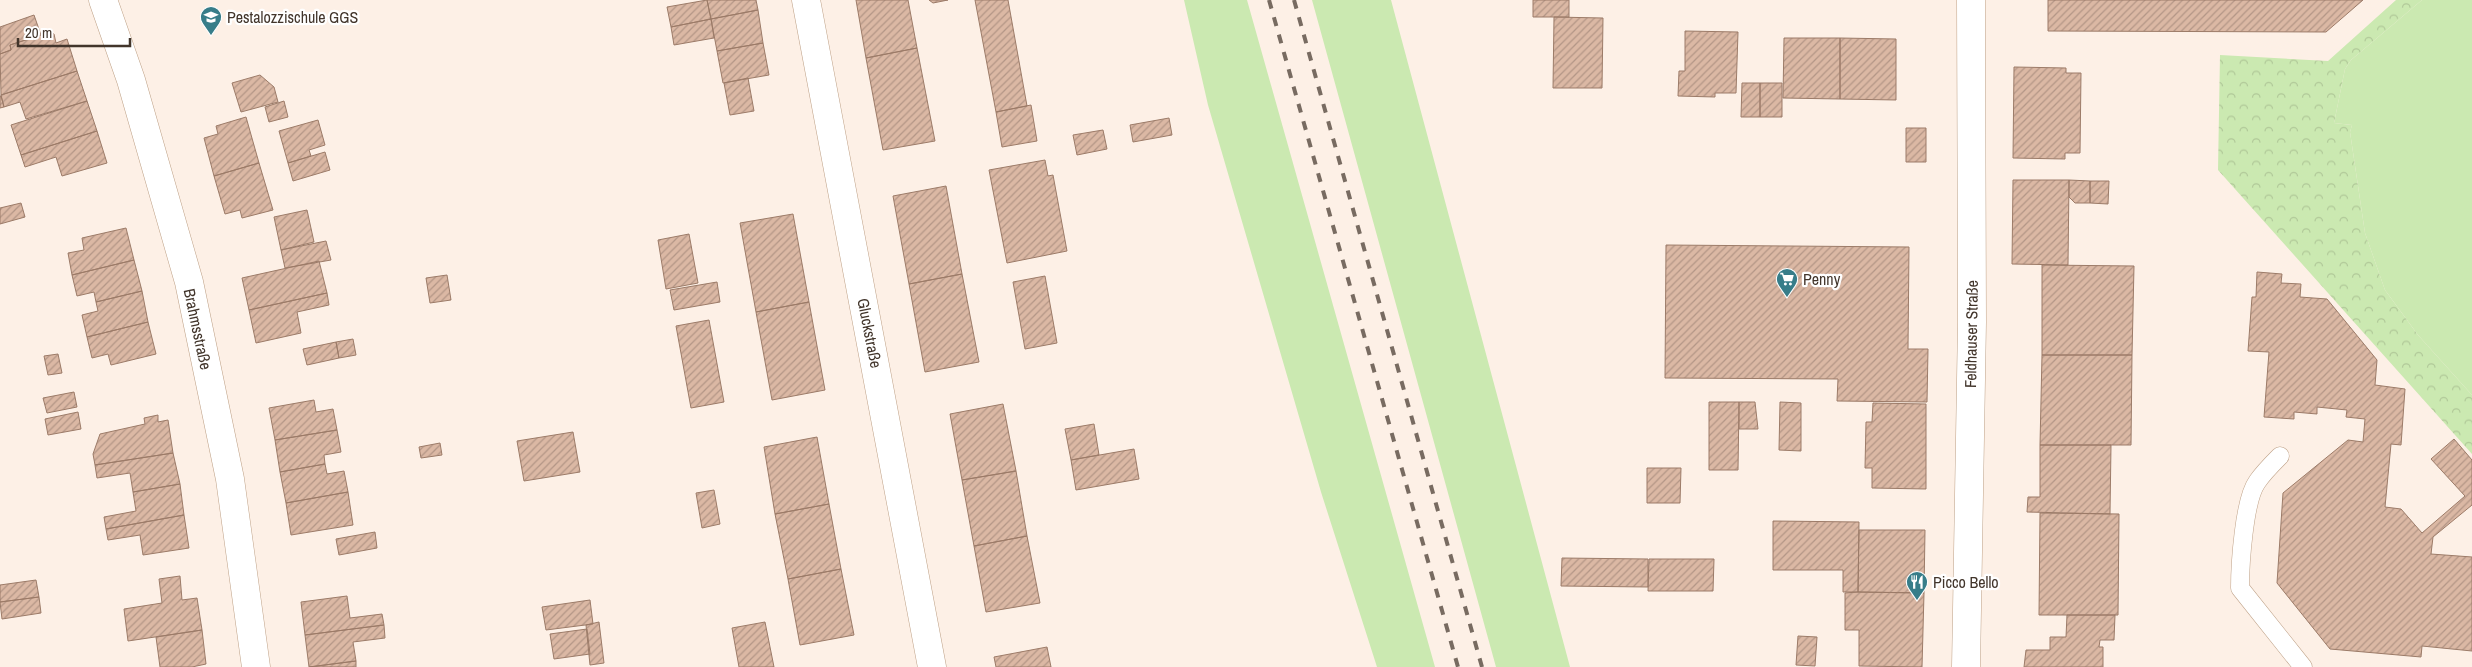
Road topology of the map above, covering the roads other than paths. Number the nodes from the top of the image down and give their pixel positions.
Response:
1 (103, 0) edge
2 (806, 0) edge
3 (1971, 0) edge
4 (2280, 456) dead end
5 (256, 667) edge
6 (932, 667) edge
7 (1966, 667) edge
8 (2304, 667) edge

1 - 5 street, Brahmsstraße
2 - 6 street, Gluckstraße
3 - 7 street, Feldhauser Straße
4 - 8 lane

